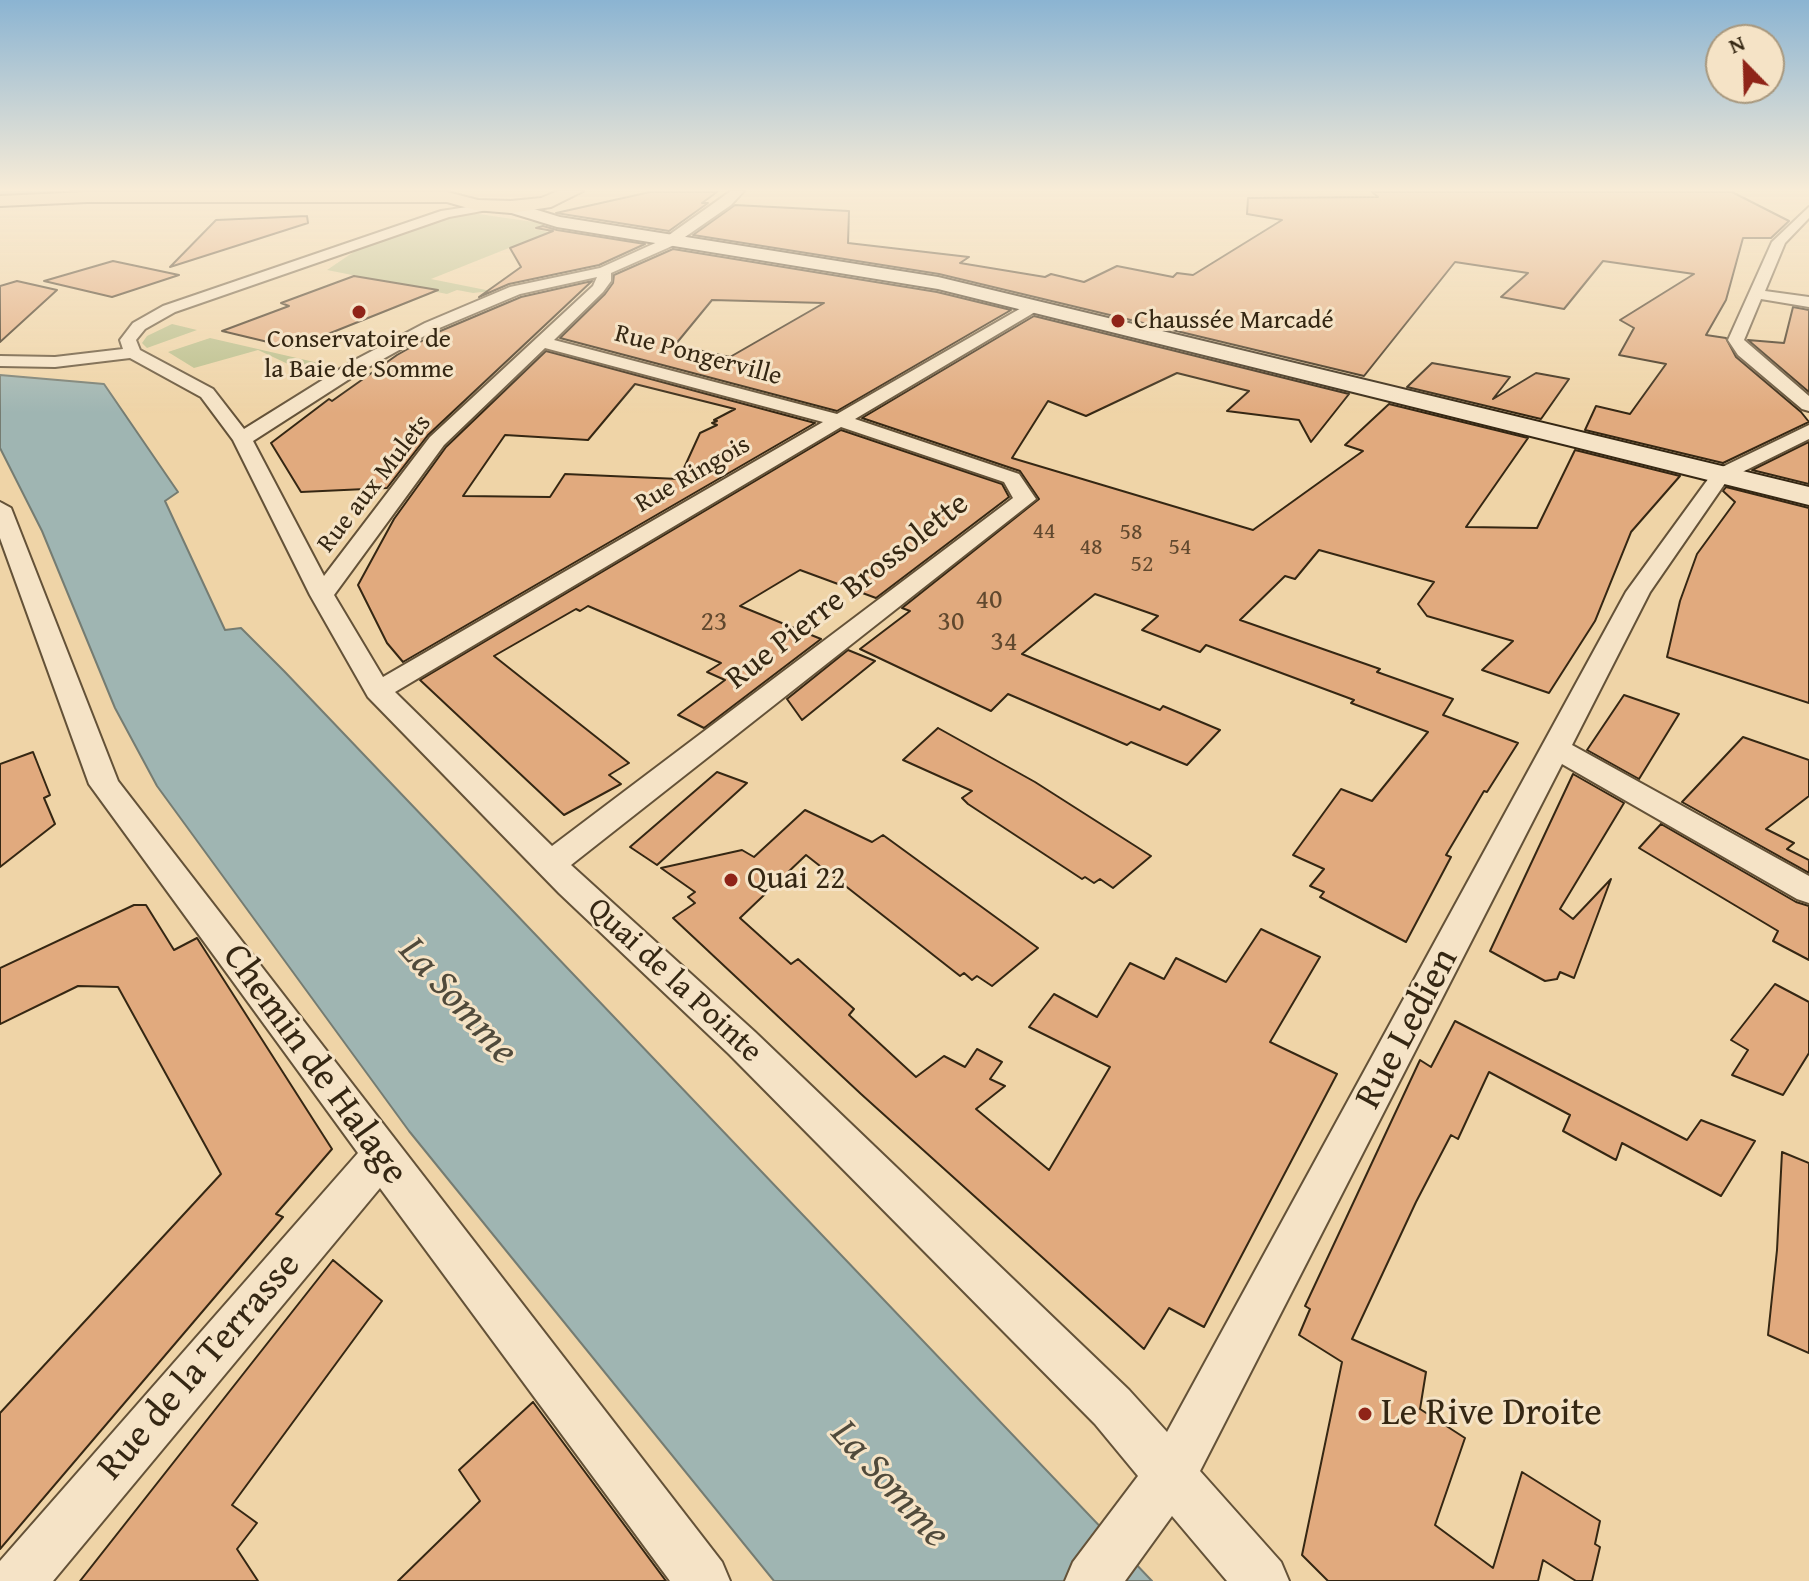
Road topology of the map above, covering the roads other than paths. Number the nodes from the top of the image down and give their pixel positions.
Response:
1 (298, 265) edge
2 (618, 265) edge
3 (828, 265) edge
4 (1769, 265) edge
5 (604, 271) junction
6 (1756, 294) junction
7 (1809, 302) edge
8 (1035, 306) junction
9 (542, 342) junction
10 (133, 353) junction
11 (0, 361) edge
12 (1809, 405) edge
13 (841, 421) junction
14 (1809, 431) edge
15 (242, 439) junction
16 (1721, 475) junction
17 (1809, 496) edge
18 (0, 508) edge
19 (322, 595) junction
20 (378, 691) junction
21 (1555, 748) junction
22 (550, 864) junction
23 (1809, 891) edge
24 (383, 1154) junction
25 (1169, 1477) junction
26 (18, 1581) edge
27 (703, 1581) edge
28 (1092, 1581) edge
29 (1262, 1581) edge

1 - 10 street
2 - 5 street
3 - 8 street
4 - 6 street
5 - 9 street, Rue aux Mulets
5 - 15 street
6 - 7 street
6 - 12 street
8 - 13 street, Rue Ringois
8 - 16 street
9 - 13 street, Rue Pongerville
9 - 19 street, Rue aux Mulets
10 - 11 street
10 - 15 street, Quai de la Pointe
13 - 20 street, Rue Ringois
13 - 22 street, Rue Pierre Brossolette
14 - 16 street
15 - 19 street, Quai de la Pointe
16 - 17 street
16 - 21 street, Rue Ledien
18 - 24 street, Chemin de Halage
19 - 20 street, Quai de la Pointe
20 - 22 street, Quai de la Pointe
21 - 23 street
21 - 25 street, Rue Ledien
22 - 25 street, Quai de la Pointe
24 - 26 street, Rue de la Terrasse
24 - 27 street, Chemin de Halage
25 - 28 street, Rue Ledien
25 - 29 street, Quai de la Pointe

